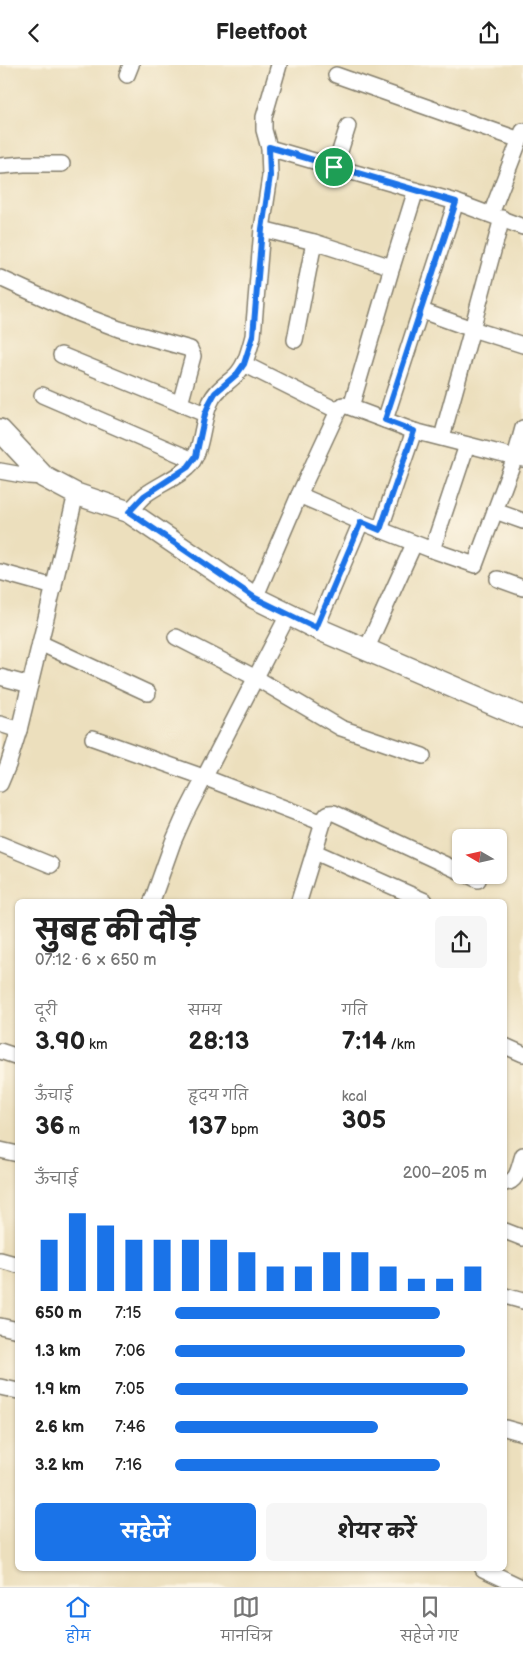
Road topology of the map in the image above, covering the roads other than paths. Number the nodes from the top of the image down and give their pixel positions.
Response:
1 (278, 65) edge
2 (336, 75) dead end
3 (348, 126) dead end
4 (522, 135) edge
5 (269, 147) junction
6 (62, 165) dead end
7 (0, 166) edge
8 (334, 167) junction
9 (416, 190) junction
10 (456, 202) junction
11 (496, 216) junction
12 (523, 227) edge
13 (262, 229) junction
14 (314, 242) junction
15 (392, 267) junction
16 (0, 278) edge
17 (422, 311) junction
18 (472, 329) junction
19 (295, 341) dead end
20 (523, 345) edge
21 (61, 355) dead end
22 (244, 364) junction
23 (42, 395) dead end
24 (180, 404) junction
25 (345, 409) junction
26 (205, 414) junction
27 (385, 420) junction
28 (523, 428) edge
29 (0, 430) edge
30 (414, 431) junction
31 (442, 437) junction
32 (467, 445) junction
33 (519, 458) edge
34 (193, 460) junction
35 (0, 471) edge
36 (44, 477) junction
37 (76, 494) junction
38 (299, 495) junction
39 (495, 511) junction
40 (129, 512) junction
41 (523, 521) edge
42 (361, 522) junction
43 (380, 530) junction
44 (414, 544) junction
45 (432, 550) junction
46 (0, 572) edge
47 (498, 579) dead end
48 (54, 587) junction
49 (523, 588) edge
50 (255, 598) junction
51 (288, 615) junction
52 (316, 628) junction
53 (176, 637) dead end
54 (40, 643) junction
55 (366, 649) junction
56 (0, 677) edge
57 (256, 678) junction
58 (30, 685) junction
59 (148, 693) dead end
60 (523, 717) edge
61 (0, 724) edge
62 (18, 730) junction
63 (93, 738) dead end
64 (423, 756) dead end
65 (206, 778) junction
66 (0, 783) edge
67 (323, 823) junction
68 (0, 845) edge
69 (315, 852) junction
70 (50, 865) dead end
71 (452, 868) edge
72 (153, 899) edge
73 (300, 899) edge
74 (421, 899) edge
75 (507, 1048) edge
76 (0, 1051) edge
77 (523, 1054) edge
78 (15, 1056) edge
79 (0, 1150) edge
80 (15, 1153) edge
81 (523, 1155) edge
82 (513, 1184) edge
83 (507, 1232) edge
84 (523, 1238) edge
85 (0, 1260) edge
86 (15, 1264) edge
87 (507, 1297) edge
88 (523, 1301) edge
89 (0, 1326) edge
90 (15, 1329) edge
91 (0, 1387) edge
92 (15, 1390) edge
93 (507, 1429) edge
94 (523, 1433) edge
95 (488, 1571) edge
96 (521, 1587) edge

1 - 5 street
2 - 4 street
3 - 8 street
4 - 11 street
5 - 8 street
5 - 13 street
6 - 7 street
8 - 9 street
9 - 10 street
9 - 15 street
10 - 11 street
10 - 17 street
11 - 12 street
11 - 18 street
13 - 14 street
13 - 22 street
14 - 15 street
14 - 19 street
15 - 25 street
16 - 24 street
17 - 18 street
17 - 27 street
18 - 20 street
18 - 31 street
21 - 24 street
22 - 25 street
22 - 26 street
23 - 34 street
24 - 26 street
25 - 27 street
25 - 38 street
26 - 34 street
27 - 30 street
28 - 33 street
29 - 36 street
30 - 31 street
30 - 43 street
31 - 32 street
32 - 33 street
32 - 45 street
33 - 39 street
34 - 40 street
35 - 36 street
36 - 37 street
37 - 40 street
37 - 48 street
38 - 42 street
38 - 50 street
39 - 41 street
39 - 45 street
40 - 50 street
42 - 43 street
42 - 52 street
43 - 44 street
44 - 45 street
44 - 55 street
46 - 48 street
47 - 49 street
48 - 54 street
50 - 51 street
51 - 52 street
51 - 57 street
52 - 55 street
53 - 57 street
54 - 58 street
54 - 59 street
55 - 60 street
56 - 58 street
57 - 64 street
57 - 65 street
58 - 62 street
61 - 62 street
62 - 66 street
63 - 65 street
65 - 67 street
65 - 72 street
67 - 69 street
67 - 71 street
68 - 70 street
69 - 73 street
69 - 74 street
75 - 77 street
76 - 78 street
79 - 80 street
81 - 82 street
83 - 84 street
85 - 86 street
87 - 88 street
89 - 90 street
91 - 92 street
93 - 94 street
95 - 96 street

